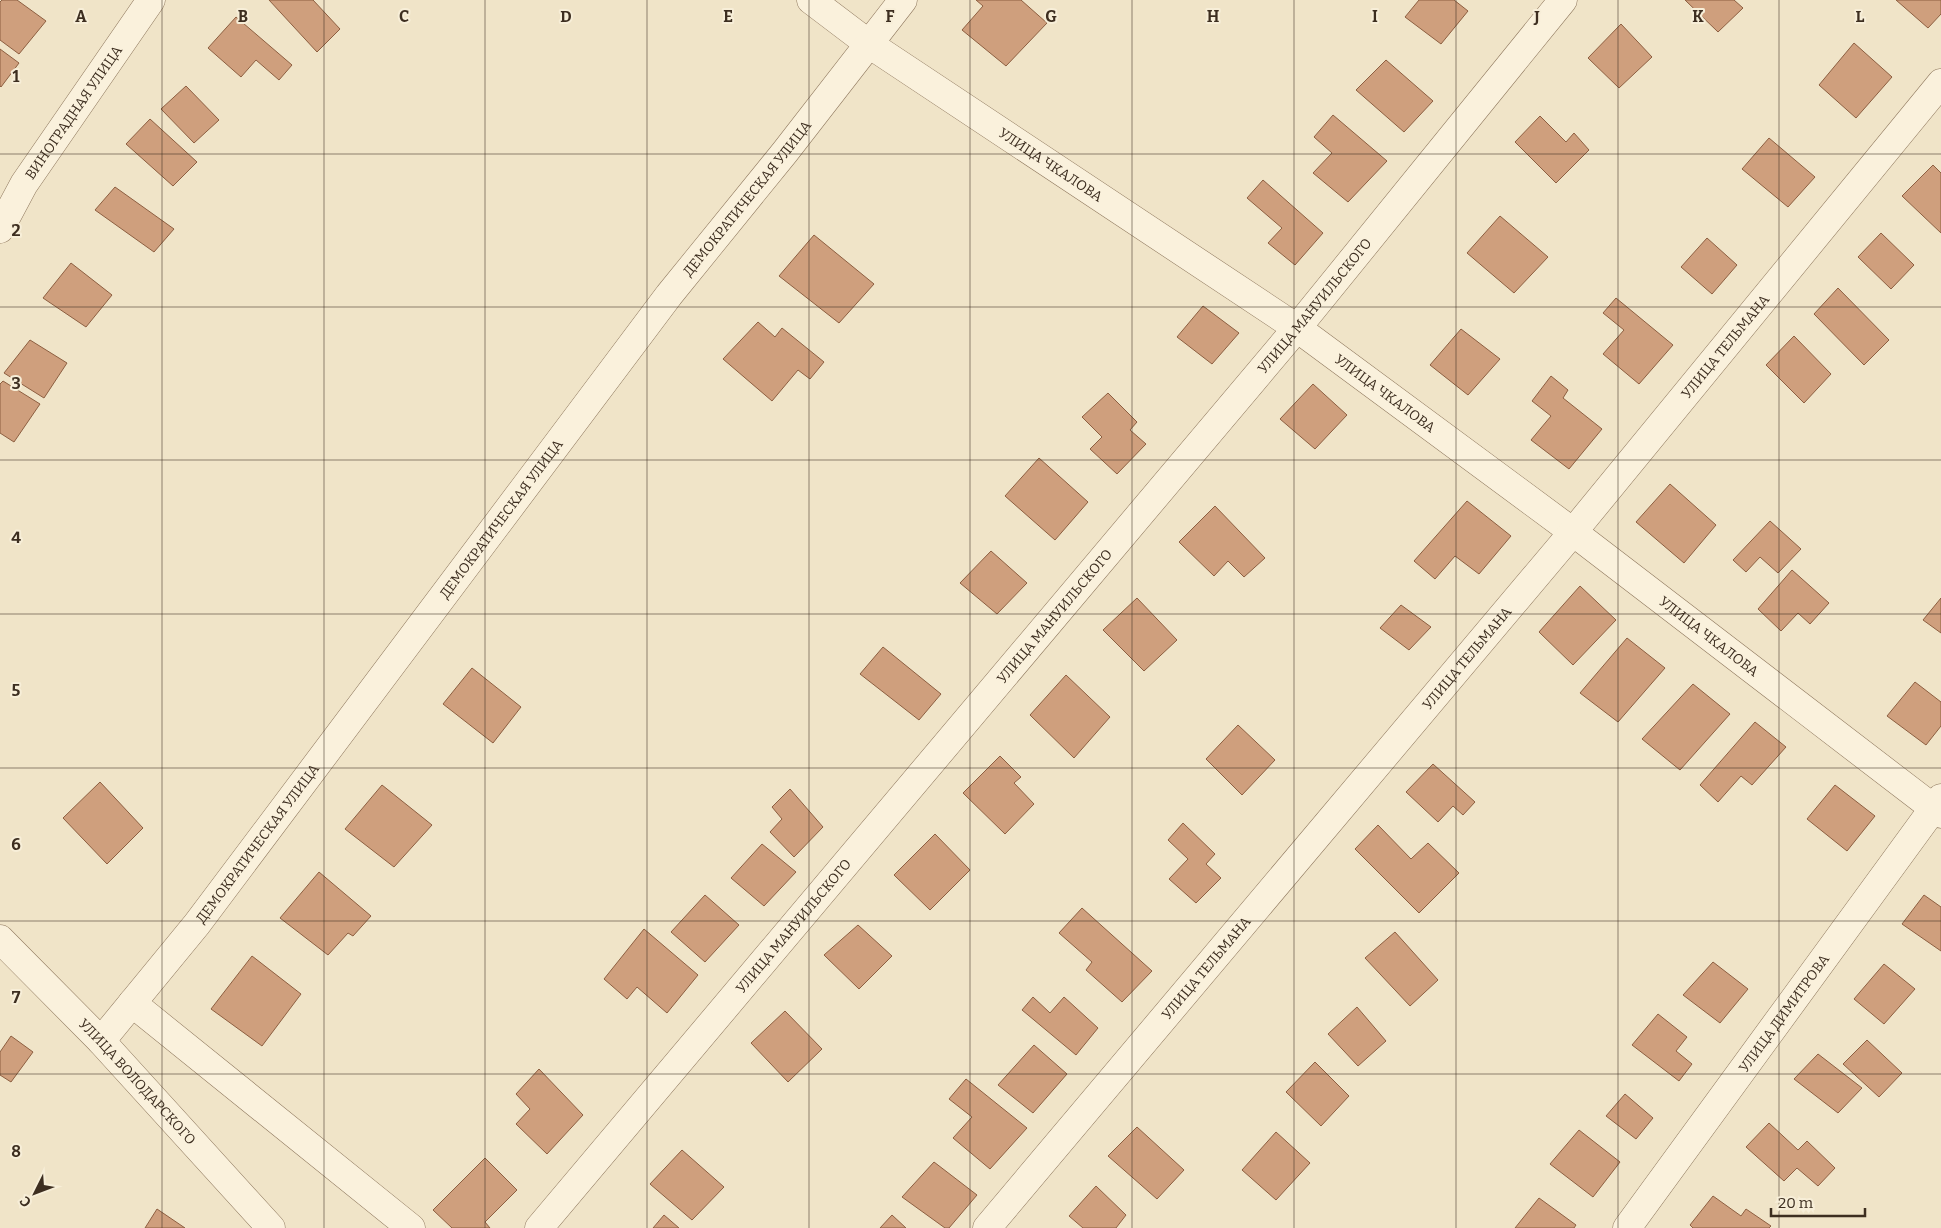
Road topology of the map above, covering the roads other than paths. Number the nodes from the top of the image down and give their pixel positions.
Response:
1 (151, 0) edge
2 (811, 0) edge
3 (903, 0) edge
4 (1563, 0) edge
5 (869, 44) junction
6 (1941, 83) edge
7 (0, 229) edge
8 (1297, 328) junction
9 (1573, 532) junction
10 (1939, 807) edge
11 (0, 939) edge
12 (132, 1003) junction
13 (101, 1041) junction
14 (271, 1228) edge
15 (410, 1228) edge
16 (539, 1228) edge
17 (987, 1228) edge
18 (1627, 1228) edge

1 - 7 street, ВИНОГРАДНАЯ УЛИЦА
2 - 5 street, УЛИЦА ЧКАЛОВА
3 - 5 street, ДЕМОКРАТИЧЕСКАЯ УЛИЦА
4 - 8 street, УЛИЦА МАНУИЛЬСКОГО
5 - 8 street, УЛИЦА ЧКАЛОВА
5 - 12 street, ДЕМОКРАТИЧЕСКАЯ УЛИЦА
6 - 9 street, УЛИЦА ТЕЛЬМАНА
8 - 9 street, УЛИЦА ЧКАЛОВА
8 - 16 street, УЛИЦА МАНУИЛЬСКОГО
9 - 10 street, УЛИЦА ЧКАЛОВА
9 - 17 street, УЛИЦА ТЕЛЬМАНА
10 - 18 street, УЛИЦА ДИМИТРОВА
11 - 13 street, УЛИЦА ВОЛОДАРСКОГО
12 - 13 street, ДЕМОКРАТИЧЕСКАЯ УЛИЦА
12 - 15 street
13 - 14 street, УЛИЦА ВОЛОДАРСКОГО

